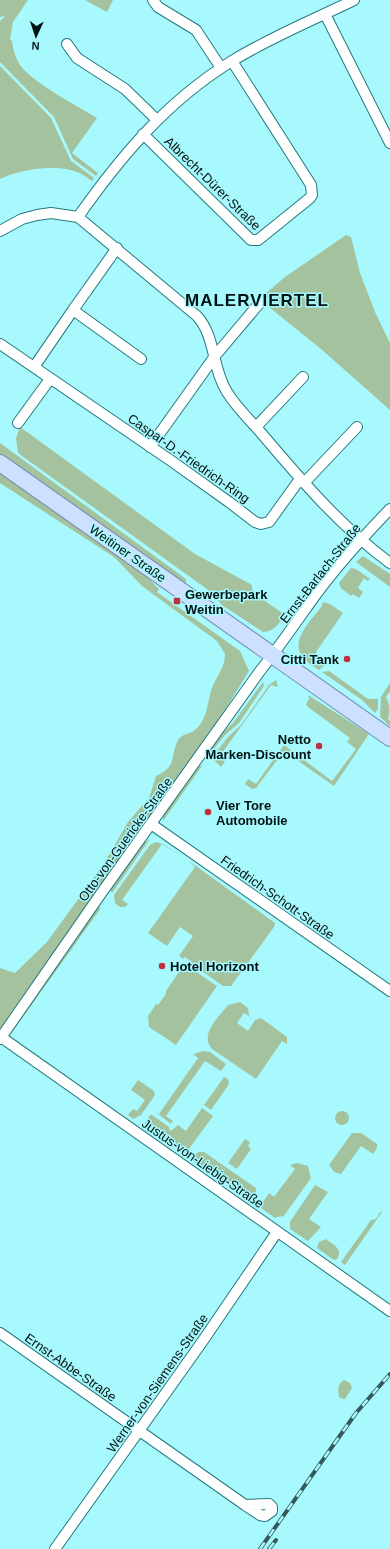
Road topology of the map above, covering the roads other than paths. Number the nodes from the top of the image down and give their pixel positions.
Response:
1 (153, 0) edge
2 (354, 0) edge
3 (325, 14) junction
4 (66, 44) dead end
5 (232, 61) junction
6 (221, 68) junction
7 (157, 120) junction
8 (143, 134) junction
9 (390, 143) edge
10 (78, 217) junction
11 (0, 231) edge
12 (117, 248) junction
13 (263, 299) dead end
14 (73, 310) junction
15 (0, 344) edge
16 (215, 356) junction
17 (140, 359) dead end
18 (34, 367) junction
19 (303, 377) dead end
20 (50, 379) junction
21 (18, 423) dead end
22 (256, 427) junction
23 (357, 427) dead end
24 (150, 447) junction
25 (0, 463) edge
26 (302, 481) junction
27 (390, 509) edge
28 (361, 540) junction
29 (390, 563) edge
30 (273, 655) junction
31 (390, 738) edge
32 (151, 824) junction
33 (390, 991) edge
34 (1, 1038) edge
35 (277, 1232) junction
36 (390, 1311) edge
37 (0, 1333) edge
38 (140, 1431) junction
39 (245, 1504) dead end
40 (55, 1549) edge

1 - 6 street
2 - 3 street
3 - 5 street
3 - 9 street
4 - 7 street
5 - 6 street
5 - 8 street, Albrecht-Dürer-Straße
6 - 7 street
7 - 8 street
8 - 10 street
10 - 11 street
10 - 12 street
12 - 14 street
12 - 16 street
13 - 16 street
14 - 17 street
14 - 18 street
15 - 18 street, Caspar-D.-Friedrich-Ring
16 - 22 street
16 - 24 street
18 - 20 street, Caspar-D.-Friedrich-Ring
19 - 22 street
20 - 21 street
20 - 24 street, Caspar-D.-Friedrich-Ring
22 - 26 street
23 - 26 street, Caspar-D.-Friedrich-Ring
24 - 26 street, Caspar-D.-Friedrich-Ring
25 - 30 main road, Weitiner Straße
26 - 28 street
27 - 28 street, Ernst-Barlach-Straße
28 - 29 street
28 - 30 street, Ernst-Barlach-Straße
30 - 31 main road, Weitiner Straße
30 - 32 street, Otto-von-Guericke-Straße
32 - 33 street, Friedrich-Schott-Straße
32 - 34 street, Otto-von-Guericke-Straße
34 - 35 street, Justus-von-Liebig-Straße
35 - 36 street, Justus-von-Liebig-Straße
35 - 38 street, Werner-von-Siemens-Straße
37 - 38 street, Ernst-Abbe-Straße
38 - 39 street, Ernst-Abbe-Straße
38 - 40 street, Werner-von-Siemens-Straße

